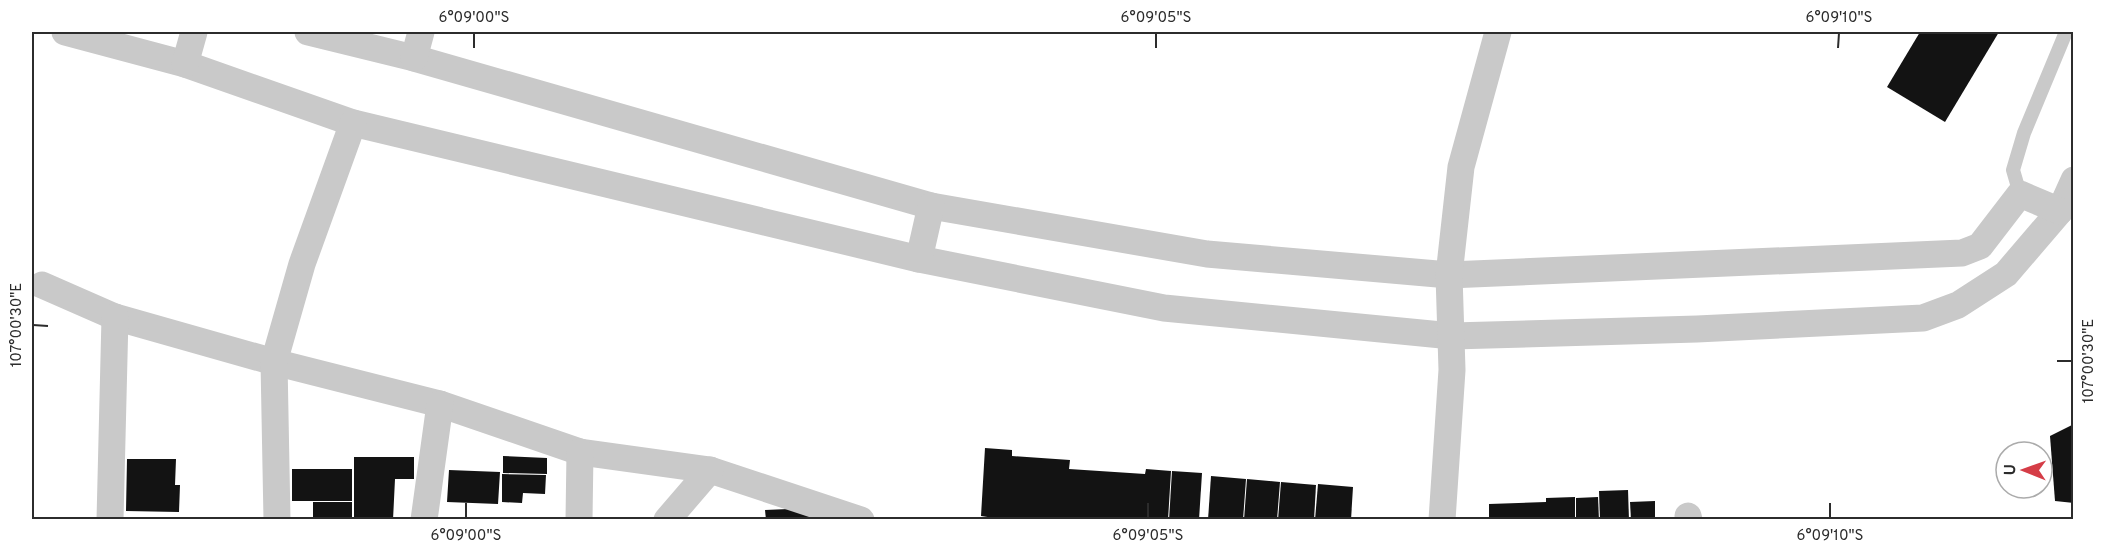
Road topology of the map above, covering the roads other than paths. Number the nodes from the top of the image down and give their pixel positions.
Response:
1 (65, 32) edge
2 (195, 32) edge
3 (308, 32) edge
4 (421, 32) edge
5 (1498, 32) edge
6 (2066, 32) edge
7 (414, 58) junction
8 (186, 64) junction
9 (353, 123) junction
10 (2073, 180) edge
11 (2020, 194) junction
12 (931, 206) junction
13 (2067, 216) edge
14 (919, 259) junction
15 (1449, 275) junction
16 (42, 285) dead end
17 (115, 317) junction
18 (1452, 336) junction
19 (274, 362) junction
20 (440, 404) junction
21 (580, 452) junction
22 (710, 470) junction
23 (835, 516) edge
24 (110, 519) edge
25 (277, 519) edge
26 (424, 519) edge
27 (579, 519) edge
28 (667, 519) edge
29 (861, 519) edge
30 (1442, 519) edge

1 - 8 street
2 - 8 street
3 - 7 street
4 - 7 street
5 - 15 street
6 - 11 lane
7 - 12 street
8 - 9 street
9 - 14 street
9 - 19 street
10 - 13 street
11 - 13 street
11 - 15 street
12 - 14 street
12 - 15 street
13 - 18 street
14 - 18 street
15 - 18 street
16 - 17 street
17 - 19 street
17 - 24 street
18 - 30 street
19 - 20 street
19 - 25 street
20 - 21 street
20 - 26 street
21 - 22 street
21 - 27 street
22 - 23 street
22 - 28 street
23 - 29 street

